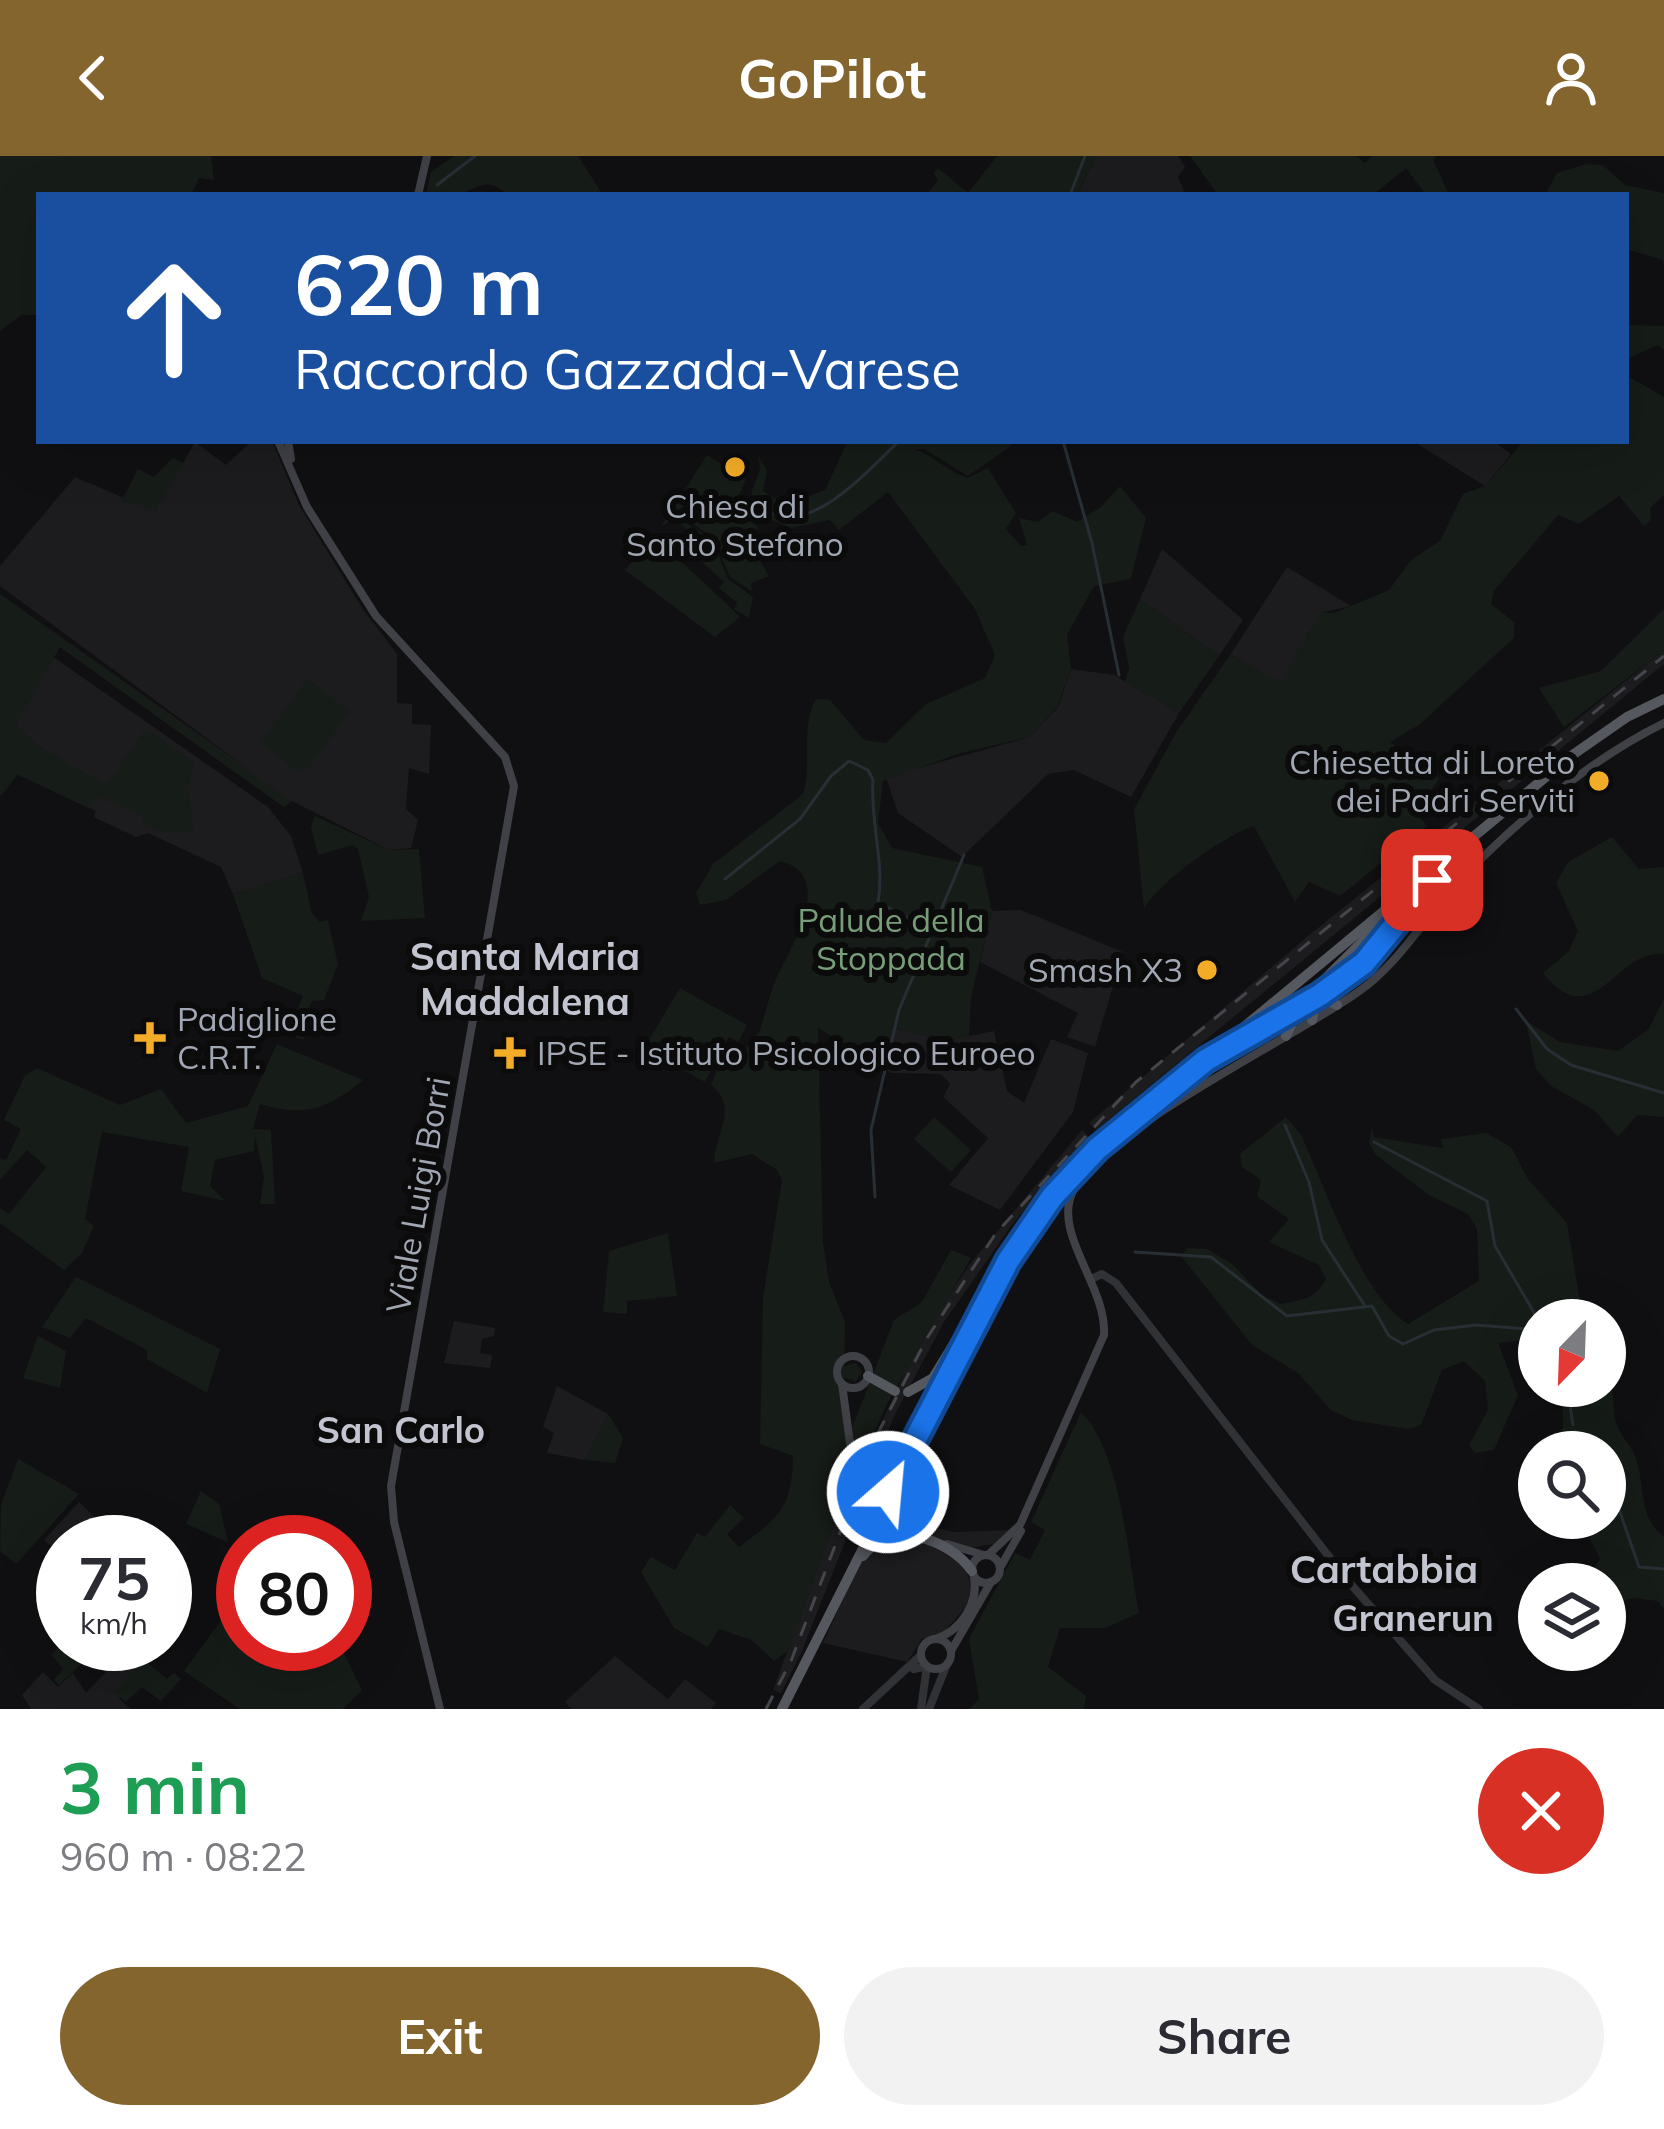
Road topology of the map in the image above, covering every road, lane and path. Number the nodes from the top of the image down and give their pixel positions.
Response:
1 (427, 156) edge
2 (419, 192) edge
3 (279, 444) edge
4 (289, 444) edge
5 (293, 472) junction
6 (1664, 699) edge
7 (1664, 723) edge
8 (1426, 882) junction
9 (1329, 977) junction
10 (1322, 993) junction
11 (1301, 1003) junction
12 (1337, 1005) junction
13 (1312, 1020) junction
14 (1286, 1036) junction
15 (1206, 1060) junction
16 (1093, 1278) junction
17 (987, 1298) junction
18 (868, 1376) junction
19 (841, 1382) junction
20 (857, 1387) junction
21 (847, 1408) junction
22 (853, 1465) tunnel mouth
23 (1045, 1475) junction
24 (882, 1510) tunnel mouth
25 (958, 1548) junction
26 (986, 1555) junction
27 (1000, 1566) junction
28 (973, 1569) junction
29 (992, 1582) junction
30 (828, 1616) junction
31 (935, 1639) junction
32 (951, 1652) junction
33 (921, 1655) junction
34 (946, 1664) junction
35 (927, 1666) junction
36 (908, 1671) junction
37 (785, 1703) edge
38 (440, 1709) edge
39 (863, 1709) edge
40 (925, 1709) edge
41 (1480, 1709) edge

1 - 2 main road
3 - 5 main road, Viale Luigi Borri
4 - 5 main road, Viale Luigi Borri
5 - 38 main road, Viale Luigi Borri
6 - 8 highway
7 - 12 main road
8 - 9 highway
8 - 10 highway
8 - 15 highway
9 - 10 highway
9 - 11 highway
10 - 12 highway
10 - 13 highway
10 - 15 highway, bridge
11 - 13 highway
11 - 14 highway
12 - 13 main road
13 - 14 main road
14 - 16 main road
15 - 17 highway
16 - 23 main road
16 - 41 street
17 - 18 highway
17 - 30 highway
18 - 19 main road
18 - 20 main road
19 - 20 main road
19 - 21 main road
20 - 21 main road
21 - 22 main road
23 - 26 main road
23 - 27 main road
24 - 25 main road
25 - 26 main road
25 - 28 main road
26 - 27 main road
26 - 28 main road
27 - 29 main road
28 - 29 main road
28 - 30 highway
28 - 31 main road
29 - 32 main road
30 - 37 highway
31 - 32 main road
31 - 33 main road
32 - 34 main road
33 - 35 main road
33 - 36 street
34 - 35 main road
34 - 40 street
35 - 36 street
35 - 40 street
36 - 39 street

